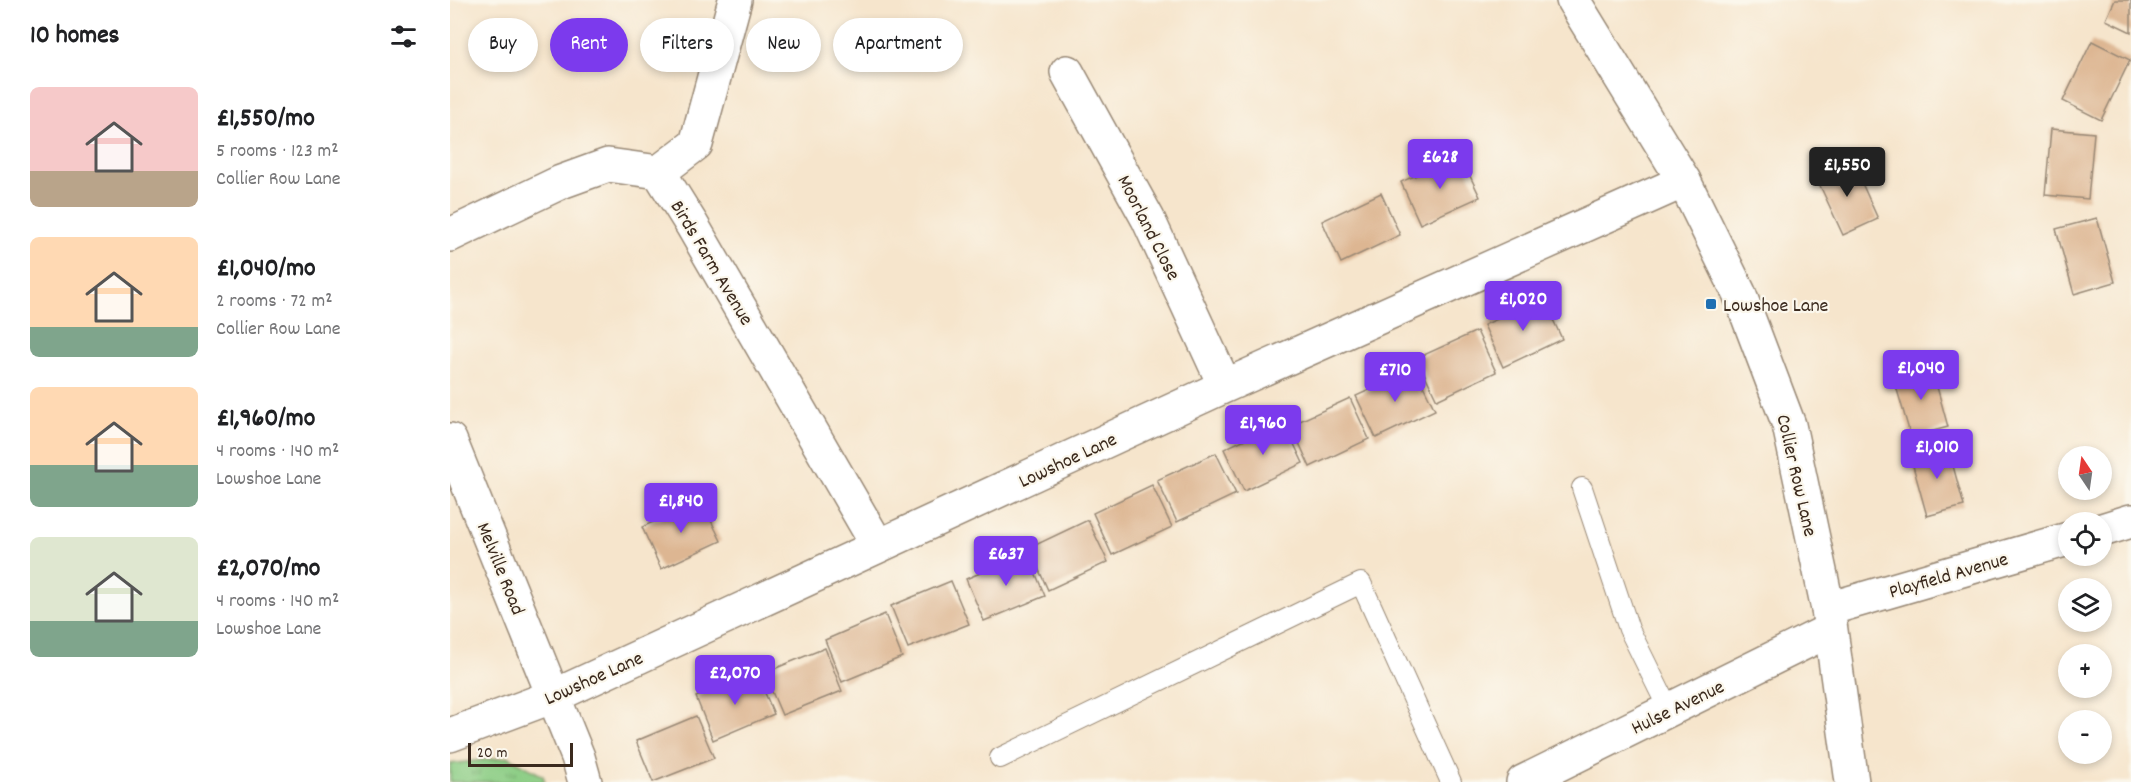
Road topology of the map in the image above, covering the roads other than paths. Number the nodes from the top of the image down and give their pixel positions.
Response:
1 (735, 0) edge
2 (1573, 0) edge
3 (1067, 72) dead end
4 (659, 172) junction
5 (1684, 181) junction
6 (450, 235) edge
7 (1225, 386) junction
8 (450, 440) edge
9 (1582, 488) dead end
10 (2131, 521) edge
11 (2112, 527) edge
12 (2058, 542) edge
13 (878, 546) junction
14 (1829, 619) junction
15 (554, 696) junction
16 (1669, 710) junction
17 (450, 735) edge
18 (1000, 758) dead end
19 (585, 782) edge
20 (1451, 782) edge
21 (1523, 782) edge
22 (1852, 782) edge

1 - 4 street
2 - 5 street, Collier Row Lane
3 - 7 street, Moorland Close
4 - 6 street
4 - 13 street, Birds Farm Avenue
5 - 7 street, Lowshoe Lane
5 - 14 street, Collier Row Lane
7 - 13 street, Lowshoe Lane
8 - 15 street, Melville Road
9 - 16 lane
10 - 11 street
12 - 14 street, Playfield Avenue
13 - 15 street, Lowshoe Lane
14 - 16 street, Hulse Avenue
14 - 22 street, Collier Row Lane
15 - 17 street, Lowshoe Lane
15 - 19 street, Melville Road
16 - 21 street, Hulse Avenue
18 - 20 lane

